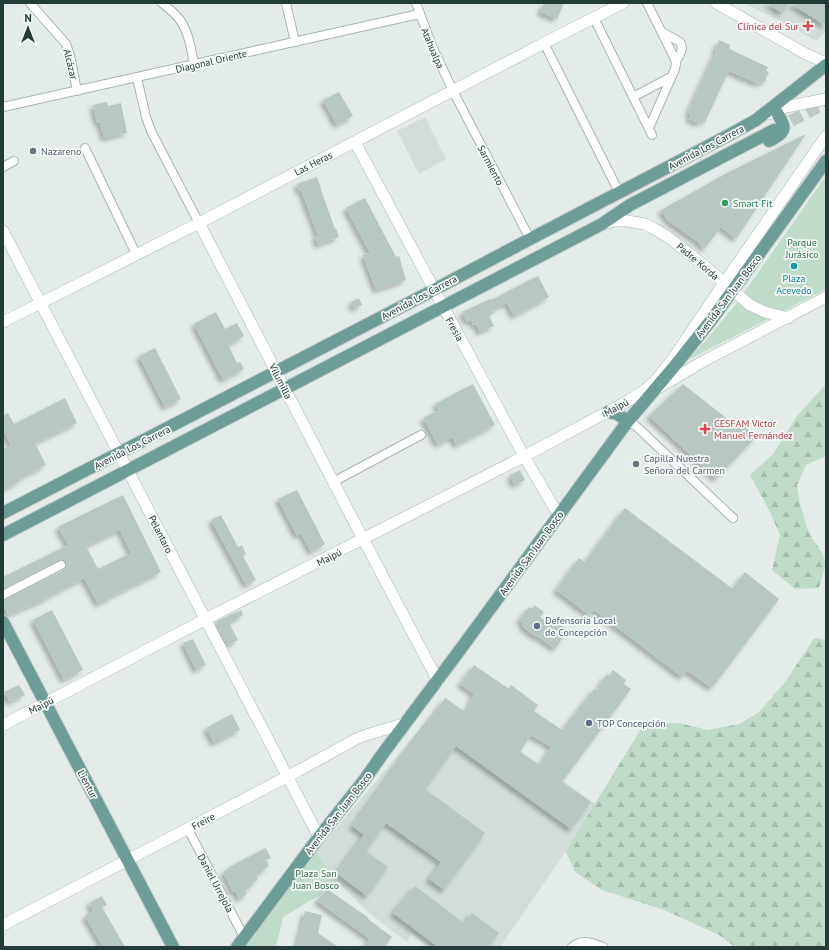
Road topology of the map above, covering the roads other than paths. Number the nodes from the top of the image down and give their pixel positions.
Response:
1 (30, 3) edge
2 (162, 3) edge
3 (286, 3) edge
4 (416, 3) edge
5 (623, 3) edge
6 (647, 3) edge
7 (716, 3) edge
8 (420, 14) junction
9 (594, 18) junction
10 (661, 31) junction
11 (294, 42) junction
12 (544, 43) junction
13 (676, 61) junction
14 (194, 64) junction
15 (826, 64) edge
16 (671, 77) junction
17 (136, 78) junction
18 (77, 91) junction
19 (453, 91) junction
20 (633, 97) junction
21 (826, 99) edge
22 (3, 108) edge
23 (776, 110) junction
24 (756, 120) junction
25 (774, 130) tunnel mouth
26 (826, 136) edge
27 (355, 142) junction
28 (86, 148) dead end
29 (14, 161) dead end
30 (826, 161) edge
31 (3, 166) edge
32 (619, 192) junction
33 (199, 223) junction
34 (608, 223) junction
35 (3, 231) edge
36 (530, 239) junction
37 (136, 254) junction
38 (724, 283) junction
39 (434, 290) junction
40 (733, 291) junction
41 (826, 297) edge
42 (40, 302) junction
43 (443, 306) junction
44 (788, 318) junction
45 (3, 322) edge
46 (276, 372) junction
47 (653, 387) junction
48 (285, 389) junction
49 (608, 412) junction
50 (628, 421) junction
51 (421, 435) dead end
52 (120, 453) junction
53 (524, 456) junction
54 (128, 470) junction
55 (333, 482) junction
56 (3, 513) edge
57 (560, 513) junction
58 (733, 518) dead end
59 (3, 535) edge
60 (363, 539) junction
61 (62, 565) dead end
62 (3, 595) edge
63 (206, 619) junction
64 (3, 622) edge
65 (438, 681) junction
66 (46, 703) junction
67 (406, 723) junction
68 (3, 725) edge
69 (287, 776) junction
70 (188, 829) junction
71 (319, 837) junction
72 (128, 860) junction
73 (3, 925) edge
74 (244, 937) junction
75 (173, 947) edge
76 (237, 947) edge
77 (572, 947) edge
78 (603, 947) edge

1 - 18 street, Alcázar
2 - 14 street
3 - 11 street
4 - 8 street, Atahualpa
5 - 9 main road, Las Heras
6 - 10 street
7 - 15 main road
8 - 11 street, Diagonal Oriente
8 - 19 street, Atahualpa
9 - 12 main road, Las Heras
9 - 20 street
10 - 13 street
10 - 13 street
11 - 14 street, Diagonal Oriente
12 - 19 main road, Las Heras
12 - 32 street
13 - 16 street
14 - 17 street, Diagonal Oriente
15 - 24 main road, Avenida Los Carrera
16 - 20 street
16 - 20 street
17 - 18 street, Diagonal Oriente
17 - 33 street, Vilumilla
18 - 22 street, Diagonal Oriente
19 - 27 main road, Las Heras
19 - 36 street, Sarmiento
21 - 23 main road
23 - 24 main road
23 - 34 main road
24 - 32 main road, Avenida Los Carrera
25 - 34 main road, Avenida Los Carrera
26 - 38 main road, Avenida San Juan Bosco
27 - 33 main road, Las Heras
27 - 39 main road, Fresia
28 - 37 street
29 - 31 street
30 - 40 main road, Avenida San Juan Bosco
32 - 36 main road, Avenida Los Carrera
33 - 37 main road, Las Heras
33 - 46 main road, Vilumilla
34 - 38 main road, Padre Korda
34 - 43 main road, Avenida Los Carrera
35 - 42 main road, Pelantaro
36 - 39 main road, Avenida Los Carrera
37 - 42 main road, Las Heras
38 - 40 main road, Padre Korda
38 - 47 main road, Avenida San Juan Bosco
39 - 43 main road, Fresia
39 - 46 main road, Avenida Los Carrera
40 - 44 main road, Padre Korda
40 - 47 main road, Avenida San Juan Bosco
41 - 44 main road, Maipú
42 - 45 main road, Las Heras
42 - 52 main road, Pelantaro
43 - 48 main road, Avenida Los Carrera
43 - 53 main road, Fresia
44 - 47 main road, Maipú
46 - 48 main road, Vilumilla
46 - 52 main road, Avenida Los Carrera
47 - 49 main road, Maipú
47 - 50 main road, Avenida San Juan Bosco
48 - 54 main road, Avenida Los Carrera
48 - 55 main road, Vilumilla
49 - 50 main road
49 - 53 main road, Maipú
50 - 57 main road, Avenida San Juan Bosco
50 - 58 street
51 - 55 street
52 - 54 main road, Pelantaro
52 - 56 main road, Avenida Los Carrera
53 - 57 main road, Fresia
53 - 60 main road, Maipú
54 - 59 main road, Avenida Los Carrera
54 - 63 main road, Pelantaro
55 - 60 main road, Vilumilla
57 - 65 main road, Avenida San Juan Bosco
60 - 63 main road, Maipú
60 - 65 main road, Vilumilla
61 - 62 street
63 - 66 main road, Maipú
63 - 69 main road, Pelantaro
64 - 66 main road, Lientur
65 - 67 main road, Avenida San Juan Bosco
66 - 68 main road, Maipú
66 - 72 main road, Lientur
67 - 69 main road, Freire
67 - 71 main road, Avenida San Juan Bosco
69 - 70 main road, Freire
69 - 71 main road, Pelantaro
70 - 72 main road, Freire
70 - 74 street, Daniel Urrejola
71 - 74 main road, Avenida San Juan Bosco
72 - 73 main road, Freire
72 - 75 main road, Lientur
74 - 76 main road, Avenida San Juan Bosco
77 - 78 street

